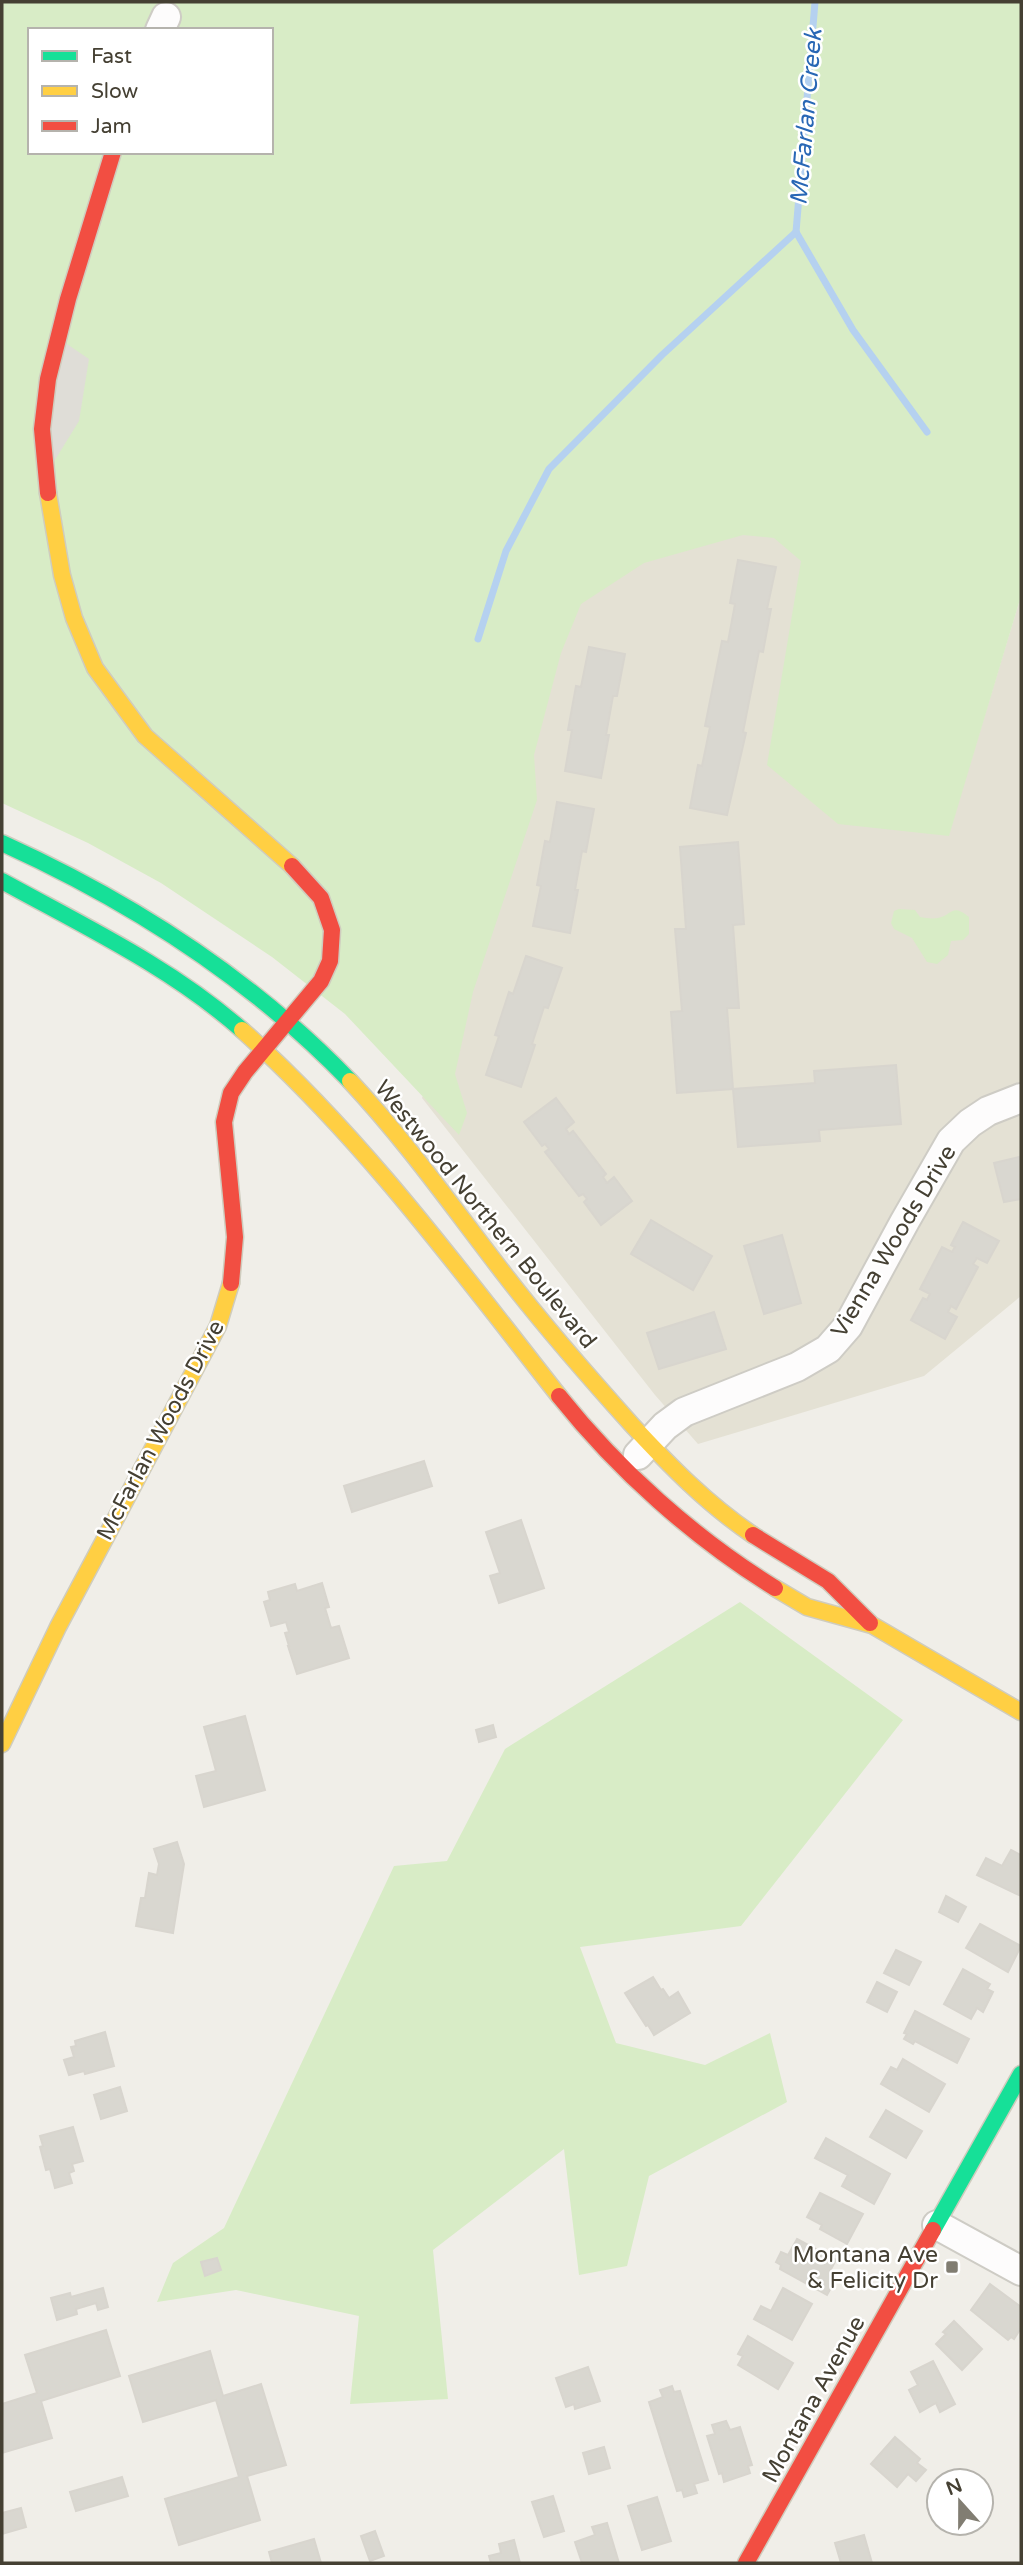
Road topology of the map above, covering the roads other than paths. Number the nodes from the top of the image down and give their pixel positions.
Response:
1 (112, 154) edge
2 (2, 843) edge
3 (2, 881) edge
4 (288, 1022) junction
5 (263, 1049) junction
6 (1021, 1098) edge
7 (649, 1443) junction
8 (624, 1470) junction
9 (872, 1625) junction
10 (1021, 1712) edge
11 (2, 1744) edge
12 (1021, 2074) edge
13 (937, 2225) junction
14 (1021, 2271) edge
15 (754, 2558) edge

1 - 4 main road, McFarlan Woods Drive
2 - 4 main road, Westwood Northern Boulevard
3 - 5 main road, Westwood Northern Boulevard
4 - 5 main road, McFarlan Woods Drive
4 - 7 main road, Westwood Northern Boulevard
5 - 8 main road, Westwood Northern Boulevard
5 - 11 main road, McFarlan Woods Drive
6 - 7 street, Vienna Woods Drive
7 - 8 street, Vienna Woods Drive
7 - 9 main road, Westwood Northern Boulevard
8 - 9 main road, Westwood Northern Boulevard
9 - 10 main road, Westwood Northern Boulevard
12 - 13 main road, Montana Avenue
13 - 14 street
13 - 15 main road, Montana Avenue

